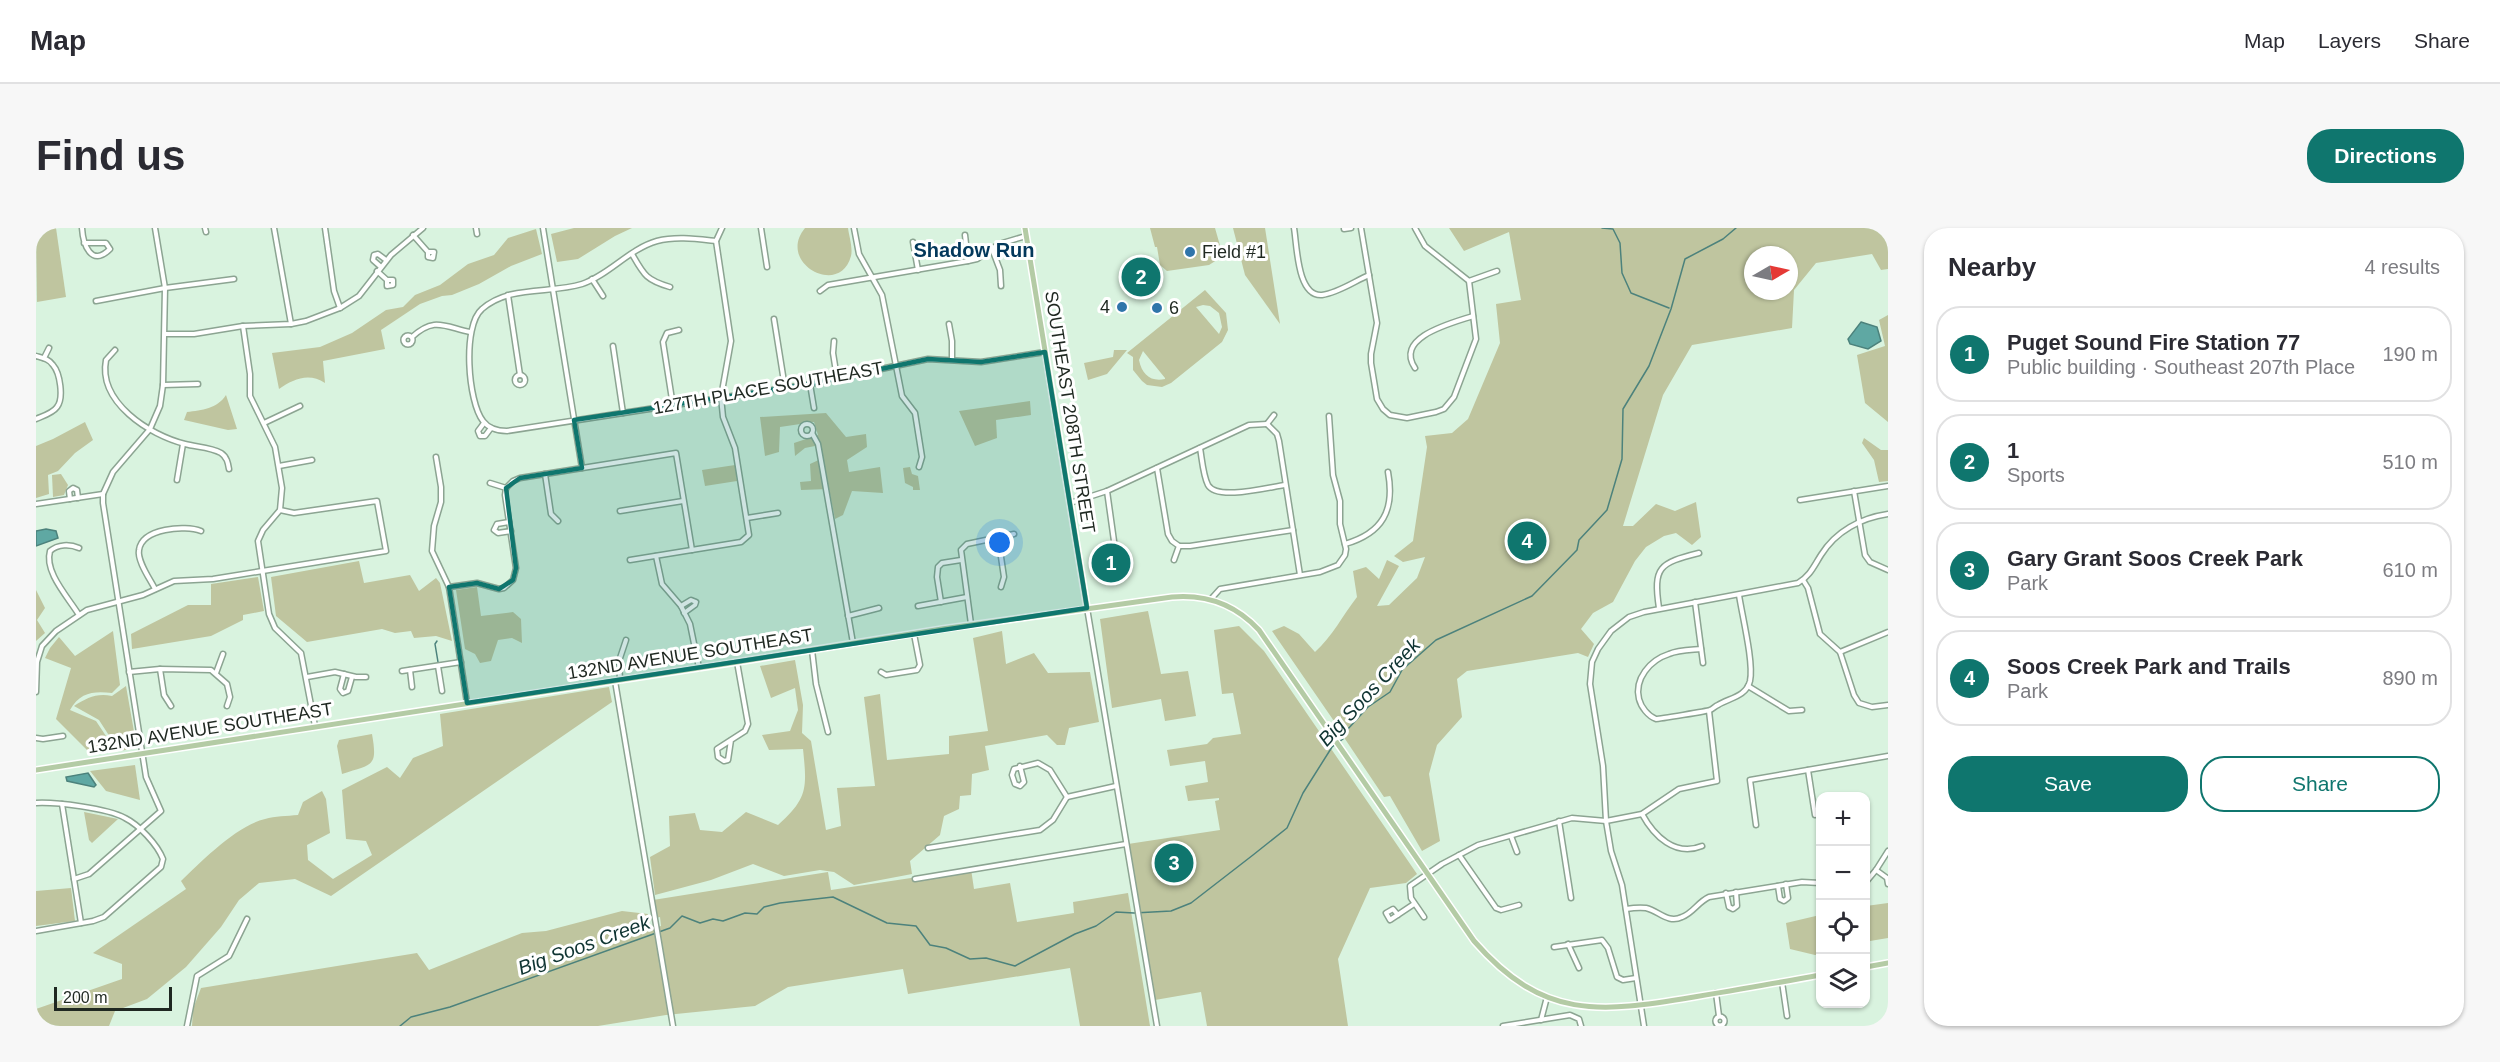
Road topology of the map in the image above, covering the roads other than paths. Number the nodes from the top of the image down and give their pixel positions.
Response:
1 (82, 228) edge
2 (155, 228) edge
3 (274, 228) edge
4 (325, 228) edge
5 (423, 228) edge
6 (543, 228) edge
7 (722, 228) edge
8 (761, 228) edge
9 (854, 228) edge
10 (1025, 228) edge
11 (1294, 228) edge
12 (1351, 228) edge
13 (1361, 228) edge
14 (1415, 228) edge
15 (1344, 229) edge
16 (413, 235) junction
17 (965, 235) dead end
18 (1026, 236) junction
19 (716, 241) junction
20 (913, 242) dead end
21 (84, 243) junction
22 (992, 249) junction
23 (428, 252) dead end
24 (632, 254) junction
25 (386, 260) junction
26 (968, 261) junction
27 (381, 267) junction
28 (767, 267) dead end
29 (918, 270) junction
30 (377, 271) junction
31 (1497, 271) dead end
32 (1370, 275) junction
33 (873, 277) junction
34 (234, 279) dead end
35 (592, 279) junction
36 (387, 280) dead end
37 (1469, 281) junction
38 (1000, 286) dead end
39 (670, 287) dead end
40 (165, 288) junction
41 (553, 290) junction
42 (820, 291) dead end
43 (508, 296) junction
44 (603, 296) dead end
45 (96, 301) dead end
46 (340, 308) junction
47 (1473, 316) junction
48 (774, 319) dead end
49 (291, 324) junction
50 (949, 324) dead end
51 (243, 326) junction
52 (679, 330) dead end
53 (470, 332) junction
54 (165, 334) junction
55 (412, 337) dead end
56 (834, 340) dead end
57 (613, 346) dead end
58 (49, 348) dead end
59 (115, 350) dead end
60 (1045, 352) junction
61 (36, 357) edge
62 (44, 358) junction
63 (952, 358) junction
64 (897, 364) junction
65 (1415, 368) dead end
66 (520, 375) dead end
67 (837, 378) junction
68 (198, 384) dead end
69 (810, 384) junction
70 (163, 385) junction
71 (785, 388) junction
72 (721, 397) junction
73 (673, 405) junction
74 (300, 406) dead end
75 (814, 408) dead end
76 (623, 413) junction
77 (1274, 415) dead end
78 (1329, 416) dead end
79 (36, 419) edge
80 (574, 420) junction
81 (264, 423) junction
82 (1267, 424) junction
83 (150, 429) junction
84 (812, 433) dead end
85 (183, 444) junction
86 (1200, 448) junction
87 (436, 457) dead end
88 (312, 460) dead end
89 (279, 466) junction
90 (919, 467) dead end
91 (582, 468) junction
92 (1157, 468) junction
93 (229, 470) dead end
94 (1388, 472) dead end
95 (545, 474) junction
96 (177, 480) dead end
97 (490, 483) dead end
98 (1285, 485) junction
99 (1888, 486) edge
100 (506, 488) junction
101 (1107, 491) junction
102 (1854, 491) junction
103 (103, 494) junction
104 (78, 498) junction
105 (70, 499) junction
106 (1800, 500) dead end
107 (684, 501) junction
108 (1070, 503) junction
109 (36, 504) edge
110 (280, 510) junction
111 (620, 511) dead end
112 (778, 513) dead end
113 (1888, 514) edge
114 (747, 518) junction
115 (558, 521) dead end
116 (509, 522) junction
117 (1859, 522) junction
118 (1293, 530) junction
119 (201, 531) dead end
120 (511, 531) junction
121 (1014, 534) dead end
122 (998, 537) junction
123 (1114, 541) dead end
124 (1345, 544) junction
125 (1179, 546) junction
126 (80, 548) dead end
127 (692, 550) junction
128 (1699, 553) dead end
129 (656, 556) junction
130 (630, 560) dead end
131 (961, 560) junction
132 (1174, 560) dead end
133 (1888, 570) edge
134 (261, 571) junction
135 (1300, 575) junction
136 (1803, 580) junction
137 (449, 587) junction
138 (1001, 587) dead end
139 (155, 589) junction
140 (1739, 595) junction
141 (967, 597) junction
142 (1211, 599) junction
143 (117, 601) junction
144 (941, 602) junction
145 (1695, 602) junction
146 (681, 606) junction
147 (918, 606) dead end
148 (879, 608) dead end
149 (1087, 608) junction
150 (1659, 608) junction
151 (684, 613) junction
152 (79, 615) junction
153 (848, 616) junction
154 (971, 624) junction
155 (1888, 632) edge
156 (914, 633) junction
157 (626, 640) dead end
158 (853, 643) junction
159 (1701, 648) junction
160 (812, 650) junction
161 (1840, 652) junction
162 (37, 653) edge
163 (223, 654) dead end
164 (461, 662) junction
165 (737, 663) junction
166 (1703, 663) dead end
167 (438, 666) junction
168 (699, 668) junction
169 (160, 669) junction
170 (410, 670) junction
171 (402, 671) dead end
172 (129, 672) junction
173 (881, 672) dead end
174 (216, 673) junction
175 (344, 674) junction
176 (352, 676) junction
177 (307, 677) junction
178 (366, 677) dead end
179 (618, 681) junction
180 (1748, 686) junction
181 (412, 687) dead end
182 (442, 691) dead end
183 (36, 692) edge
184 (467, 703) junction
185 (1888, 705) edge
186 (171, 706) dead end
187 (227, 706) dead end
188 (1802, 710) dead end
189 (1709, 711) junction
190 (315, 726) junction
191 (828, 732) dead end
192 (63, 736) dead end
193 (36, 738) edge
194 (731, 740) junction
195 (142, 753) junction
196 (1888, 756) edge
197 (1020, 766) junction
198 (36, 770) edge
199 (1808, 770) junction
200 (1116, 786) junction
201 (1067, 797) junction
202 (36, 803) edge
203 (62, 804) junction
204 (1642, 814) junction
205 (1815, 815) dead end
206 (1558, 821) junction
207 (1606, 821) junction
208 (1756, 825) dead end
209 (139, 829) junction
210 (1511, 836) junction
211 (1126, 844) junction
212 (1702, 846) dead end
213 (928, 848) dead end
214 (1888, 851) edge
215 (1517, 852) dead end
216 (1459, 855) junction
217 (1876, 870) junction
218 (1427, 874) junction
219 (1870, 877) edge
220 (1887, 878) edge
221 (74, 879) junction
222 (915, 879) dead end
223 (1816, 882) edge
224 (1786, 884) junction
225 (1888, 884) edge
226 (1778, 886) junction
227 (1736, 892) junction
228 (1726, 893) junction
229 (1571, 898) dead end
230 (1414, 904) junction
231 (1519, 905) dead end
232 (1626, 909) junction
233 (1398, 915) dead end
234 (1424, 917) dead end
235 (247, 920) dead end
236 (81, 923) junction
237 (36, 931) edge
238 (1568, 944) junction
239 (1554, 947) dead end
240 (1888, 963) edge
241 (1870, 966) edge
242 (1579, 968) dead end
243 (1816, 976) edge
244 (1636, 978) junction
245 (1782, 982) junction
246 (1716, 993) junction
247 (1546, 997) junction
248 (1640, 1006) junction
249 (1719, 1016) dead end
250 (1787, 1016) dead end
251 (1540, 1020) junction
252 (1517, 1025) edge
253 (187, 1026) edge
254 (673, 1026) edge
255 (1156, 1026) edge
256 (1503, 1026) edge
257 (1581, 1026) edge
258 (1644, 1026) edge

1 - 21 street
2 - 40 street
3 - 49 street
4 - 46 street
5 - 16 street
6 - 41 street
7 - 19 street
8 - 28 street
9 - 33 street
10 - 18 main road, SOUTHEAST 208TH STREET
11 - 32 street
12 - 15 street
13 - 32 street
14 - 37 street
16 - 23 street
16 - 25 street
17 - 26 street
18 - 22 street
18 - 60 main road, SOUTHEAST 208TH STREET
19 - 24 street
19 - 72 street
20 - 29 street
21 - 21 street
22 - 26 street
22 - 38 street
24 - 35 street
24 - 39 street
25 - 27 street
25 - 27 street
26 - 29 street
27 - 30 street
29 - 33 street
30 - 36 street
30 - 46 street
31 - 37 street
32 - 47 street
33 - 42 street
33 - 64 street
34 - 40 street
35 - 41 street
35 - 44 street
37 - 47 street
40 - 45 street
40 - 54 street
41 - 43 street
41 - 80 street
43 - 53 street
43 - 66 street
46 - 49 street
47 - 65 street
48 - 71 street
49 - 51 street
50 - 63 street
51 - 54 street
51 - 81 street
52 - 73 street
53 - 55 street
53 - 80 street, 127TH PLACE SOUTHEAST
54 - 70 street
56 - 67 street
57 - 76 street
58 - 62 street
59 - 83 street
60 - 63 street, 127TH PLACE SOUTHEAST
60 - 108 main road, SOUTHEAST 208TH STREET
61 - 62 street
62 - 79 street
63 - 64 street, 127TH PLACE SOUTHEAST
64 - 67 street, 127TH PLACE SOUTHEAST
64 - 90 street
67 - 69 street, 127TH PLACE SOUTHEAST
68 - 70 street
69 - 71 street, 127TH PLACE SOUTHEAST
69 - 75 street
70 - 83 street
71 - 72 street, 127TH PLACE SOUTHEAST
72 - 73 street, 127TH PLACE SOUTHEAST
72 - 114 street
73 - 76 street, 127TH PLACE SOUTHEAST
74 - 81 street
76 - 80 street, 127TH PLACE SOUTHEAST
77 - 82 street
78 - 124 street
80 - 91 street
81 - 89 street
82 - 86 street
82 - 98 street
83 - 85 street
83 - 103 street
84 - 153 street
85 - 93 street
85 - 96 street
86 - 92 street
86 - 98 street
87 - 137 street
88 - 89 street
89 - 110 street
91 - 95 street
91 - 107 street
92 - 101 street
92 - 125 street
94 - 124 street
95 - 100 street
95 - 115 street
97 - 100 street
98 - 118 street
99 - 102 street
100 - 116 street
101 - 108 street
101 - 123 street
102 - 106 street
102 - 117 street
103 - 104 street
103 - 143 street
104 - 105 street
104 - 105 street
105 - 109 street
107 - 111 street
107 - 127 street
108 - 149 main road, SOUTHEAST 208TH STREET
110 - 134 street
110 - 134 street
112 - 114 street
113 - 117 street
114 - 127 street
116 - 120 street
116 - 120 street
117 - 133 street
117 - 136 street
118 - 125 street
118 - 135 street
119 - 139 street
120 - 137 street
121 - 122 street
122 - 131 street
122 - 138 street
124 - 135 street
125 - 132 street
126 - 152 street
127 - 129 street
128 - 150 street
129 - 130 street
129 - 146 street
131 - 141 street
131 - 144 street
134 - 139 street
134 - 177 street
135 - 142 street
136 - 140 street
136 - 161 street
137 - 164 street
139 - 143 street
140 - 145 street
140 - 180 street
141 - 144 street
141 - 154 street
142 - 149 main road, 132ND AVENUE SOUTHEAST
142 - 218 main road
143 - 152 street
143 - 172 street
144 - 147 street
145 - 150 street
145 - 159 street
146 - 151 street
146 - 151 street
148 - 153 street
149 - 154 main road, 132ND AVENUE SOUTHEAST
149 - 200 street, SOUTHEAST 208TH STREET
150 - 207 street
151 - 168 street
152 - 162 street
153 - 158 street
154 - 156 main road, 132ND AVENUE SOUTHEAST
155 - 161 street
156 - 158 main road, 132ND AVENUE SOUTHEAST
156 - 173 street
157 - 179 street
158 - 160 main road, 132ND AVENUE SOUTHEAST
159 - 166 street
159 - 189 street
160 - 165 main road, 132ND AVENUE SOUTHEAST
160 - 191 street
161 - 185 street
162 - 183 street
163 - 174 street
164 - 167 street
164 - 184 street
165 - 168 main road, 132ND AVENUE SOUTHEAST
165 - 194 street
167 - 170 street
167 - 182 street
168 - 179 main road, 132ND AVENUE SOUTHEAST
169 - 172 street
169 - 174 street
169 - 186 street
170 - 171 street
170 - 181 street
172 - 195 street
174 - 187 street
175 - 176 street
175 - 176 street
175 - 177 street
176 - 178 street
177 - 190 street
179 - 184 main road, 132ND AVENUE SOUTHEAST
179 - 254 street
180 - 188 street
180 - 189 street
184 - 190 main road, 132ND AVENUE SOUTHEAST
189 - 204 street
190 - 195 main road, 132ND AVENUE SOUTHEAST
192 - 193 street
194 - 194 street
195 - 198 main road, 132ND AVENUE SOUTHEAST
195 - 209 street
196 - 199 street
197 - 197 street
197 - 201 street
199 - 205 street
199 - 208 street
200 - 201 street
200 - 211 street, SOUTHEAST 208TH STREET
201 - 213 street
202 - 203 street
203 - 209 street
203 - 221 street
204 - 207 street
204 - 212 street
206 - 207 street
206 - 210 street
206 - 229 street
207 - 232 street
209 - 221 street
209 - 236 street
210 - 215 street
210 - 216 street
211 - 222 street
211 - 255 street, SOUTHEAST 208TH STREET
214 - 217 street
216 - 218 street
216 - 231 street
217 - 219 street
217 - 220 street
218 - 230 street
218 - 247 main road
220 - 225 street
221 - 236 street
223 - 224 street
224 - 226 street
224 - 226 street
226 - 227 street
227 - 228 street
227 - 228 street
228 - 232 street
230 - 233 street
230 - 234 street
232 - 244 street
235 - 253 street
236 - 237 street
238 - 239 street
238 - 242 street
238 - 244 street
240 - 241 main road
243 - 245 main road
244 - 248 street
245 - 246 main road
245 - 250 street
246 - 248 main road
246 - 249 street
247 - 248 main road
247 - 251 street
248 - 258 street
251 - 252 street
251 - 257 street
252 - 256 street

